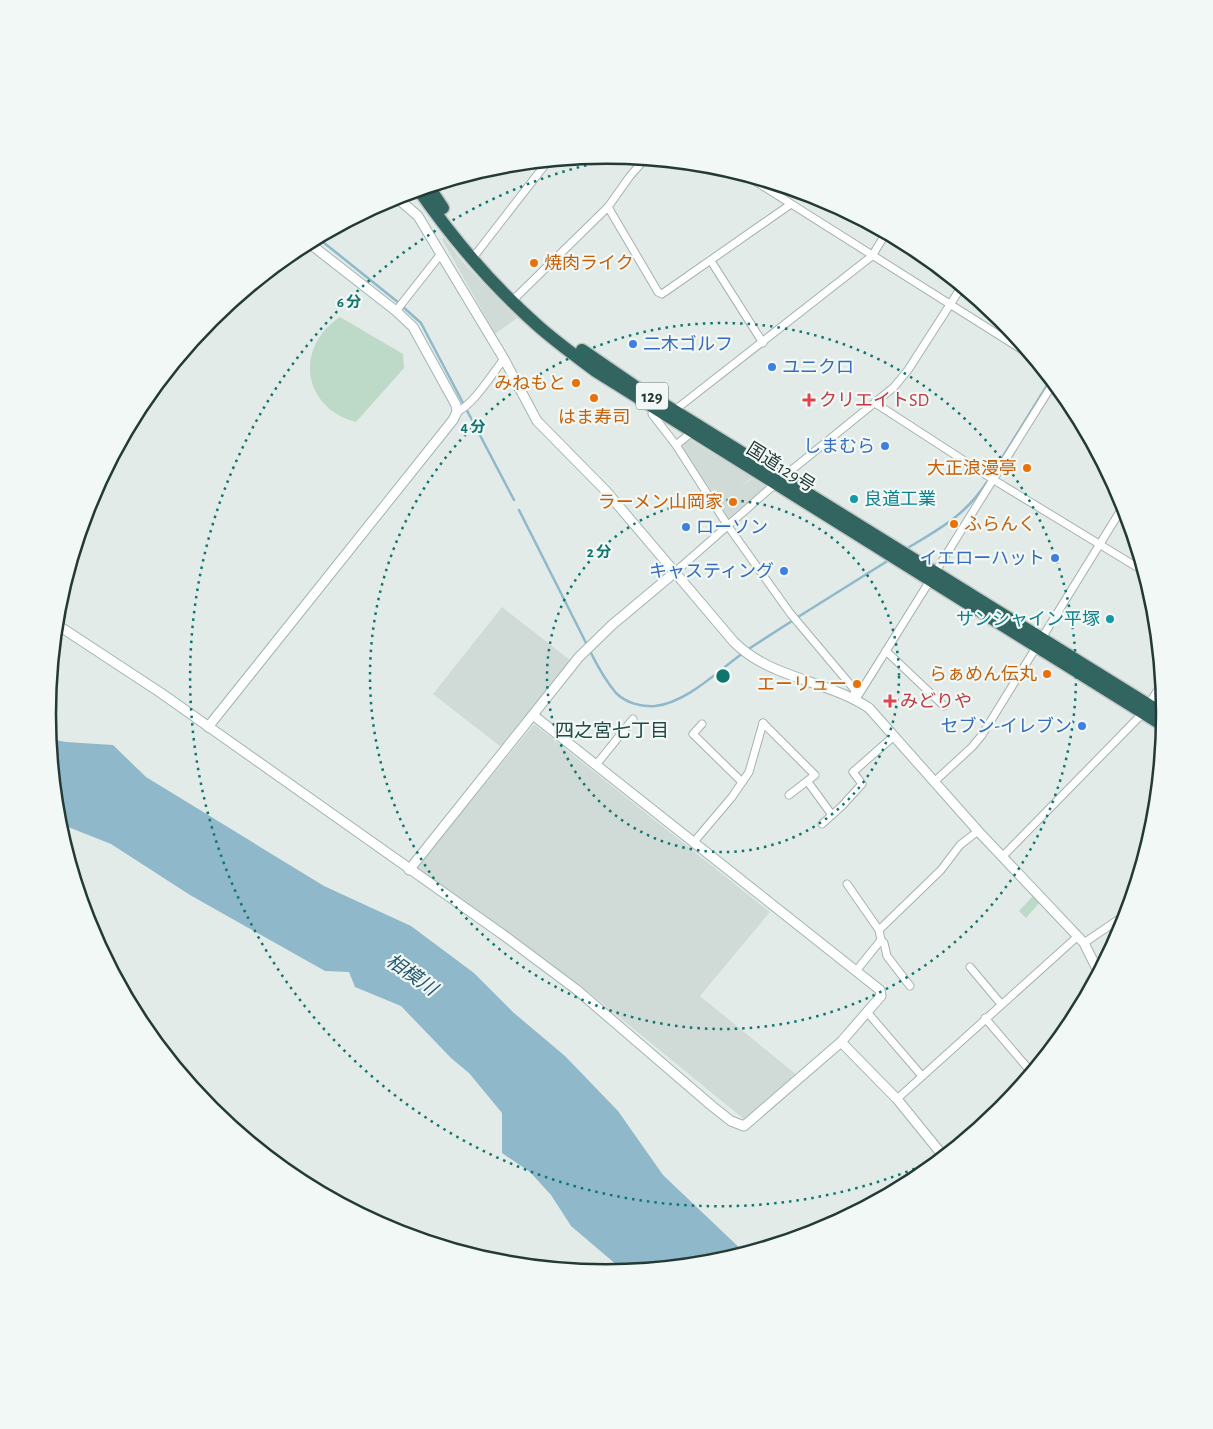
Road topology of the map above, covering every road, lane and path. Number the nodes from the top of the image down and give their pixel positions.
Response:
1 (640, 165) edge
2 (542, 168) edge
3 (774, 190) edge
4 (431, 193) edge
5 (425, 195) edge
6 (403, 203) edge
7 (435, 204) junction
8 (791, 204) junction
9 (608, 207) junction
10 (418, 216) junction
11 (883, 238) edge
12 (315, 248) edge
13 (440, 255) junction
14 (475, 255) junction
15 (872, 256) junction
16 (711, 261) junction
17 (958, 292) edge
18 (515, 298) junction
19 (950, 305) junction
20 (396, 311) junction
21 (763, 343) junction
22 (1013, 344) edge
23 (504, 359) junction
24 (1050, 389) edge
25 (875, 403) junction
26 (655, 409) junction
27 (460, 410) junction
28 (676, 416) junction
29 (667, 432) junction
30 (692, 432) junction
31 (676, 444) junction
32 (994, 480) junction
33 (780, 481) junction
34 (1119, 514) edge
35 (728, 526) junction
36 (1100, 544) junction
37 (1136, 567) edge
38 (674, 573) junction
39 (933, 577) junction
40 (63, 629) edge
41 (1039, 642) junction
42 (886, 651) junction
43 (1156, 692) edge
44 (856, 699) junction
45 (944, 706) dead end
46 (1146, 709) junction
47 (1157, 712) edge
48 (533, 715) junction
49 (633, 719) dead end
50 (1157, 719) edge
51 (702, 724) dead end
52 (208, 728) junction
53 (894, 736) junction
54 (596, 765) junction
55 (742, 782) junction
56 (808, 782) junction
57 (934, 782) junction
58 (789, 795) dead end
59 (832, 815) junction
60 (822, 824) dead end
61 (978, 831) junction
62 (693, 843) junction
63 (1002, 857) junction
64 (409, 870) junction
65 (847, 884) dead end
66 (1117, 919) edge
67 (880, 930) junction
68 (881, 940) junction
69 (1081, 940) junction
70 (970, 967) dead end
71 (1095, 967) edge
72 (856, 971) junction
73 (910, 986) dead end
74 (1001, 1004) junction
75 (867, 1012) junction
76 (985, 1018) junction
77 (841, 1042) junction
78 (1028, 1068) edge
79 (922, 1076) junction
80 (897, 1100) junction
81 (940, 1152) edge

1 - 9 street
2 - 14 street
3 - 8 street
4 - 7 highway, 国道129号 / 129
5 - 7 highway, 国道129号 / 129
6 - 10 street
7 - 10 street
7 - 14 highway, 国道129号 / 129
8 - 15 street
8 - 16 street
9 - 16 street
9 - 18 street
10 - 13 street
11 - 15 street
12 - 20 street
13 - 20 street
13 - 23 street
14 - 18 highway, 国道129号 / 129
15 - 19 street
15 - 21 street
16 - 21 street
17 - 19 street
18 - 26 highway, 国道129号 / 129
18 - 28 highway, 国道129号 / 129
19 - 22 street
19 - 25 street
20 - 27 street
21 - 28 street
23 - 27 street
23 - 38 street
24 - 32 street
25 - 32 street
25 - 33 street
26 - 28 highway, 国道129号 / 129
26 - 29 street
27 - 52 street
28 - 29 street
28 - 30 highway, 国道129号 / 129
28 - 33 highway, 国道129号 / 129
29 - 31 street
30 - 31 street
30 - 33 highway, 国道129号 / 129
31 - 35 street
32 - 36 street
32 - 39 street
33 - 35 street
33 - 39 highway, 国道129号 / 129
34 - 36 street
35 - 38 street
35 - 44 street
36 - 37 street
36 - 41 street
38 - 44 street
38 - 48 street
39 - 41 highway, 国道129号 / 129
39 - 42 street
40 - 52 street
41 - 46 highway, 国道129号 / 129
41 - 57 street
42 - 44 street
42 - 45 street
43 - 46 street
44 - 53 street
46 - 47 highway, 国道129号 / 129
46 - 50 highway, 国道129号 / 129
46 - 63 street
48 - 54 street
48 - 64 street
49 - 54 street
51 - 55 street
52 - 64 street
53 - 57 street
53 - 59 street
54 - 62 street
55 - 56 street
55 - 62 street
56 - 58 street
56 - 59 street
57 - 61 street
59 - 60 street
61 - 63 street
61 - 67 street
62 - 72 street
63 - 69 street
64 - 77 street
65 - 67 street
66 - 69 street
67 - 68 street
68 - 72 street
68 - 73 street
69 - 71 street
69 - 74 street
70 - 74 street
72 - 75 street
74 - 76 street
75 - 77 street
75 - 79 street
76 - 78 street
76 - 79 street
77 - 80 street
79 - 80 street
80 - 81 street

